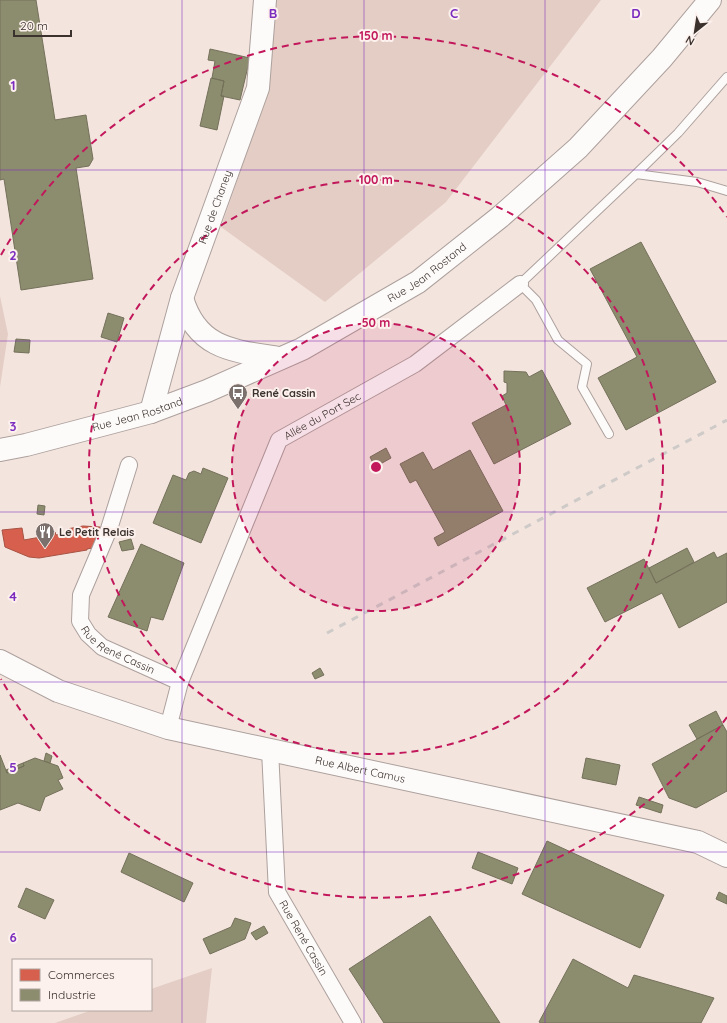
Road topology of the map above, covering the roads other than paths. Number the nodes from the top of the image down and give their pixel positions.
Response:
1 (265, 0) edge
2 (710, 0) edge
3 (727, 77) edge
4 (636, 174) junction
5 (727, 192) edge
6 (520, 284) junction
7 (182, 298) junction
8 (279, 358) junction
9 (151, 412) junction
10 (609, 434) dead end
11 (0, 450) edge
12 (129, 465) dead end
13 (0, 661) edge
14 (180, 682) junction
15 (168, 728) junction
16 (270, 750) junction
17 (727, 856) edge
18 (353, 1023) edge

1 - 7 street, Rue de Chaney
2 - 8 street, Rue Jean Rostand
3 - 4 lane
4 - 5 lane
4 - 6 lane
6 - 10 lane
6 - 14 street, Allée du Port Sec
7 - 8 street
7 - 9 street, Rue de Chaney
8 - 9 street, Rue Jean Rostand
9 - 11 street, Rue Jean Rostand
12 - 14 street, Rue René Cassin
13 - 15 street, Rue Albert Camus
14 - 15 street
15 - 16 street, Rue Albert Camus
16 - 17 street, Rue Albert Camus
16 - 18 street, Rue René Cassin

